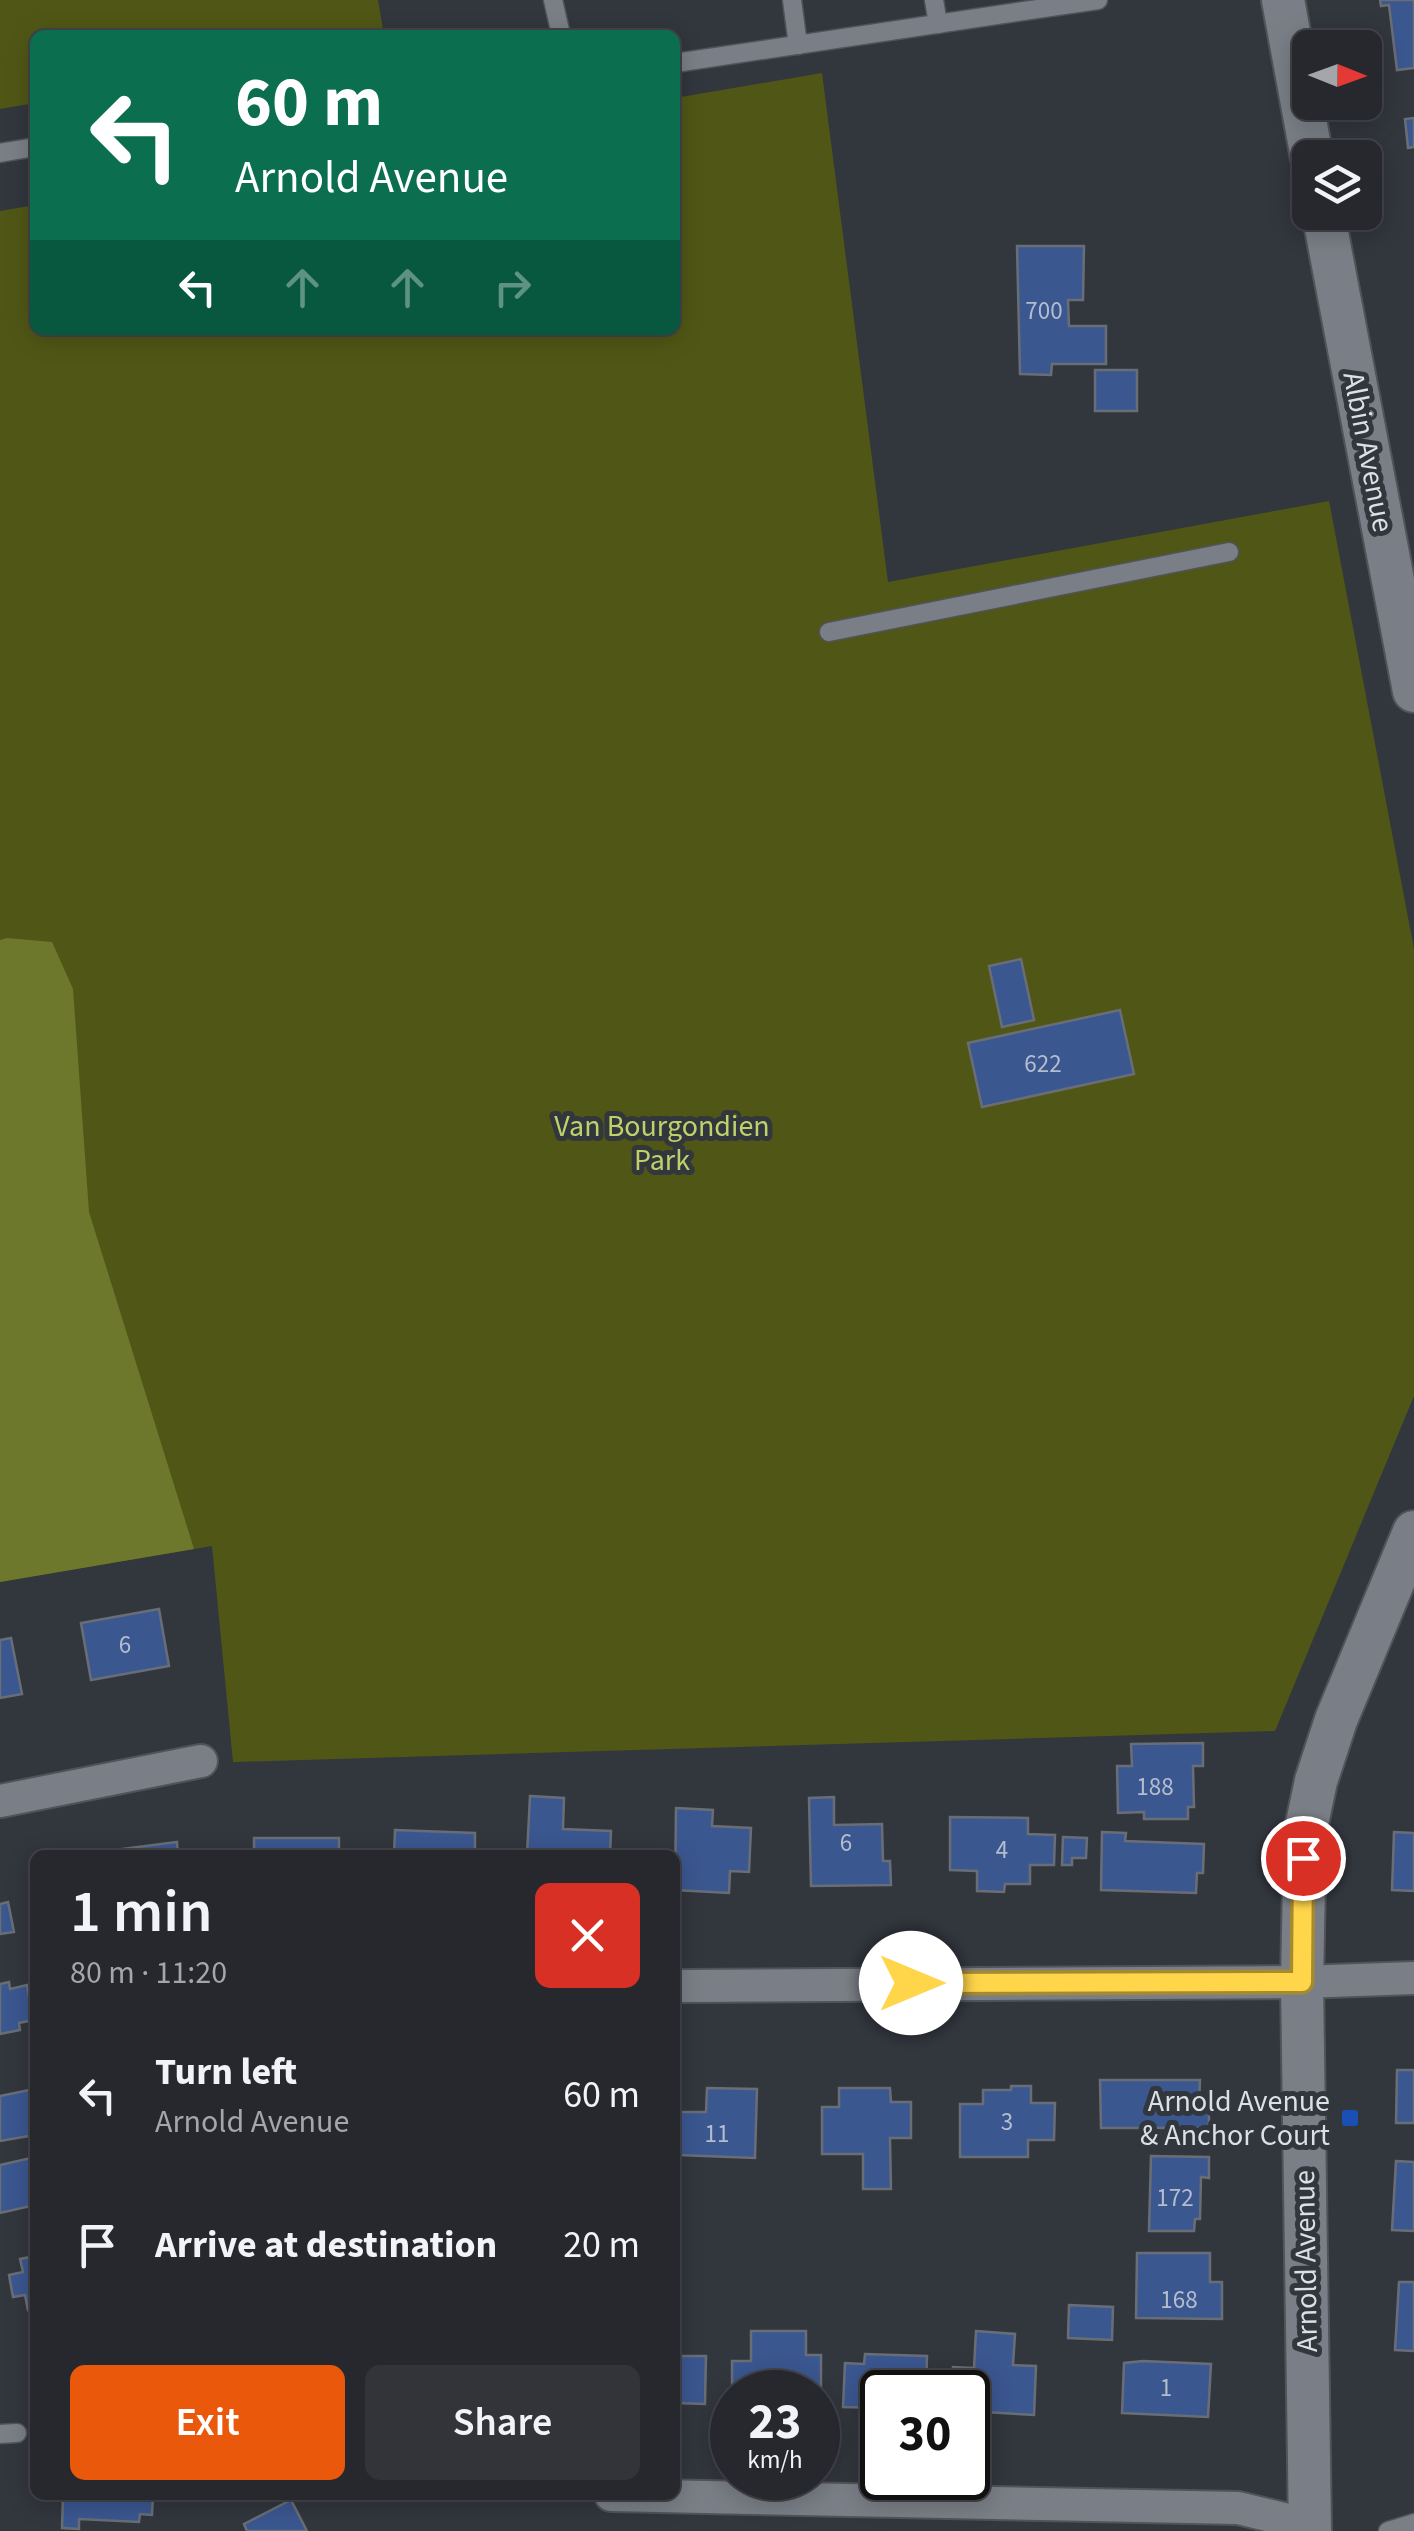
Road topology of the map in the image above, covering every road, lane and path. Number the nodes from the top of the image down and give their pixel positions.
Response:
1 (553, 0) edge
2 (792, 0) edge
3 (934, 0) edge
4 (1098, 0) edge
5 (1282, 0) edge
6 (938, 24) junction
7 (560, 30) edge
8 (798, 45) junction
9 (680, 62) edge
10 (1309, 140) edge
11 (30, 148) edge
12 (0, 152) edge
13 (1326, 230) edge
14 (1229, 552) dead end
15 (829, 632) dead end
16 (1414, 691) edge
17 (1414, 1532) edge
18 (201, 1762) dead end
19 (0, 1800) edge
20 (1414, 1978) edge
21 (1302, 1982) junction
22 (680, 1986) edge
23 (680, 2496) edge
24 (1414, 2523) edge
25 (1314, 2529) edge
26 (1388, 2531) edge

1 - 7 lane
2 - 8 lane
3 - 6 lane
4 - 6 lane
5 - 10 street
6 - 8 lane
8 - 9 lane
11 - 12 lane
13 - 16 street, Albin Avenue
14 - 15 lane
17 - 21 street, Arnold Avenue
18 - 19 street
20 - 21 street
21 - 22 street
21 - 25 street, Arnold Avenue
23 - 25 street
24 - 26 lane

